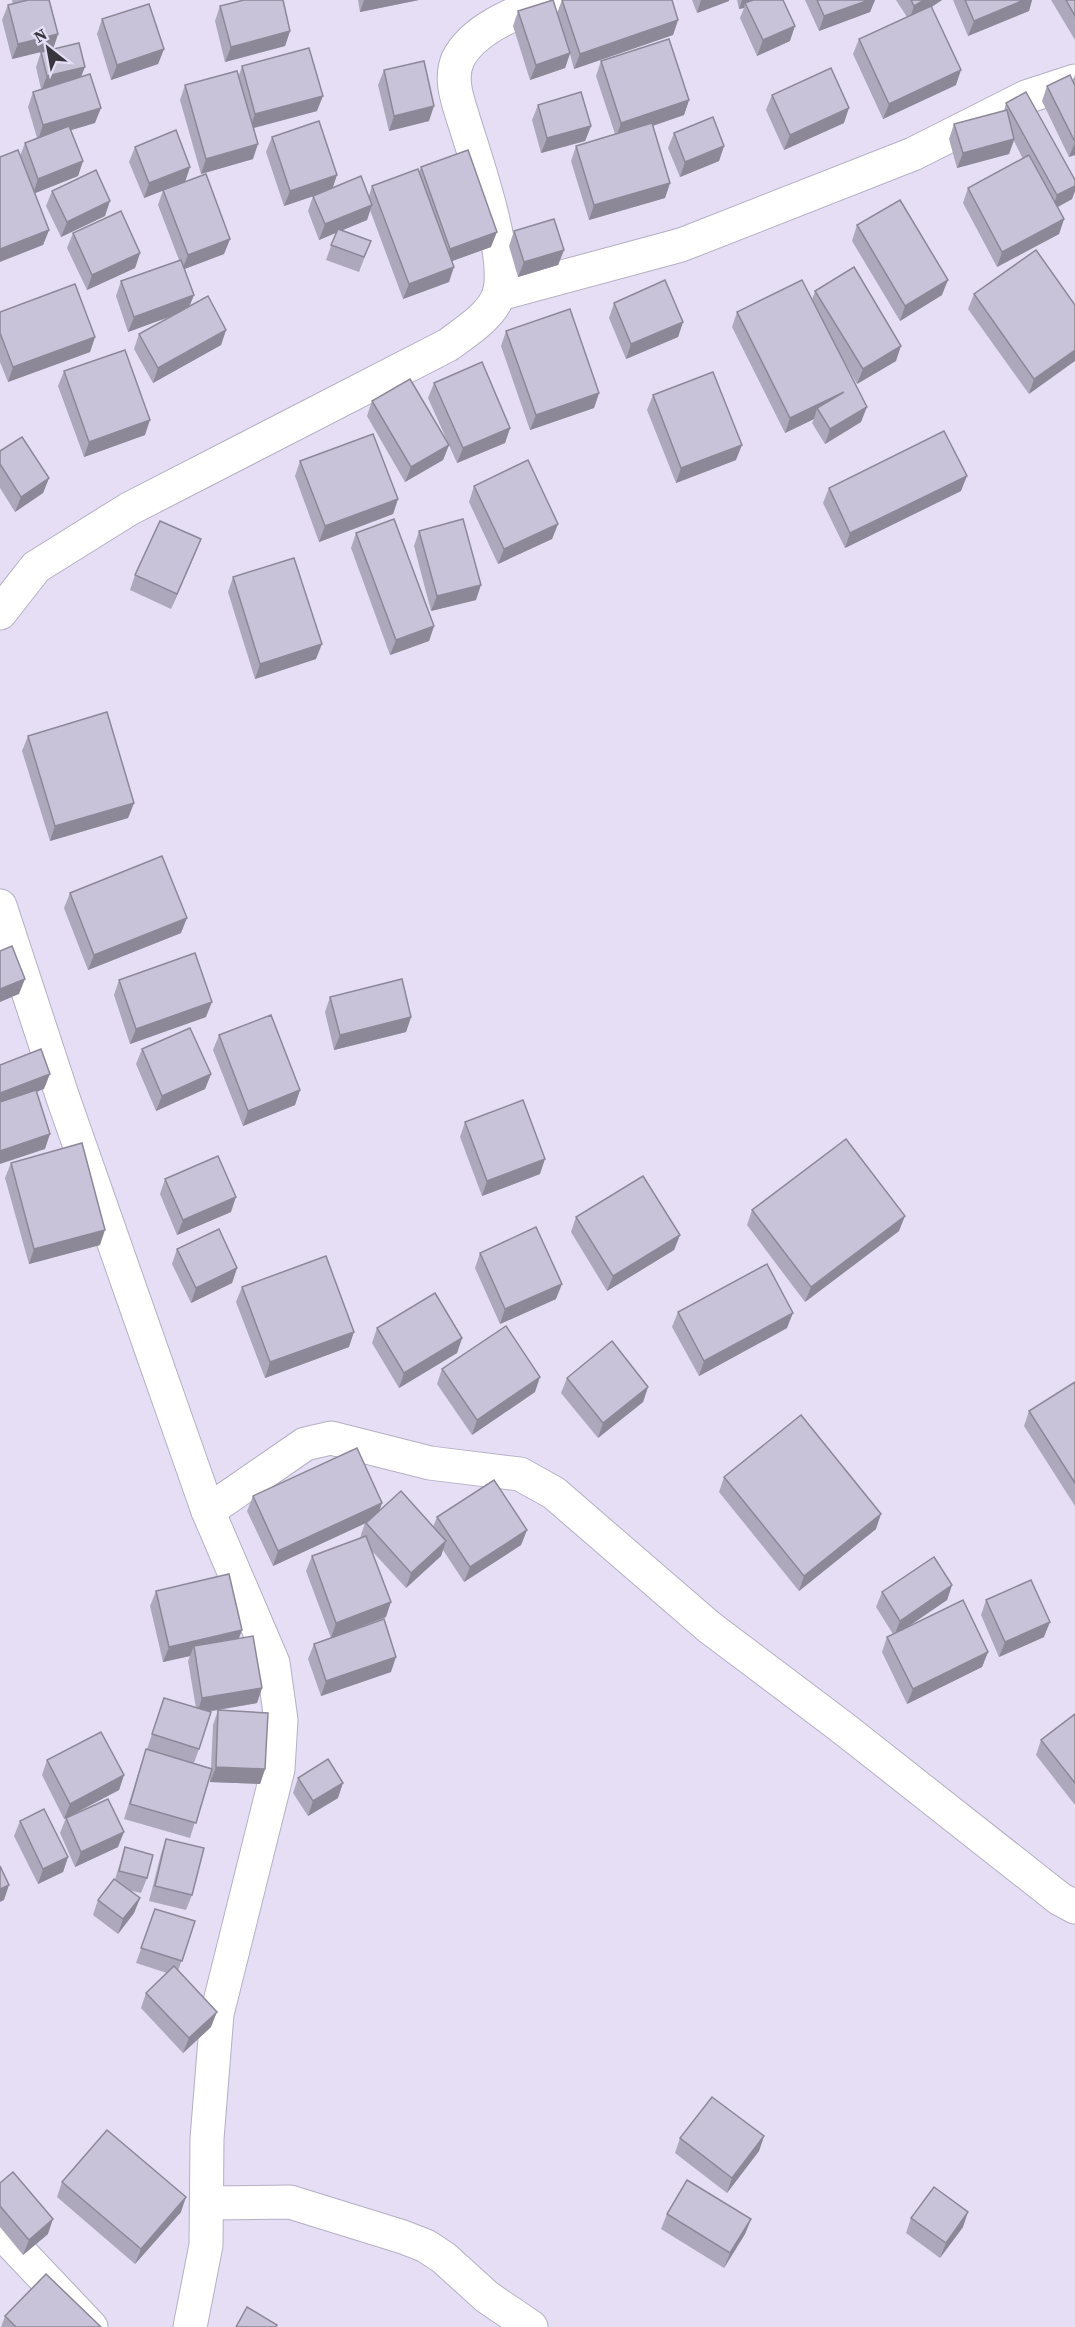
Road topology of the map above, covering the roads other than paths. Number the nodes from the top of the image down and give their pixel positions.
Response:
1 (548, 0) edge
2 (1075, 81) edge
3 (499, 294) junction
4 (0, 613) edge
5 (0, 906) edge
6 (208, 1511) junction
7 (1075, 1907) edge
8 (207, 2203) junction
9 (0, 2230) edge
10 (91, 2327) edge
11 (190, 2327) edge
12 (531, 2327) edge

1 - 3 street
2 - 3 street
3 - 4 street
5 - 6 street
6 - 7 street
6 - 8 street
8 - 11 street
8 - 12 street
9 - 10 street

